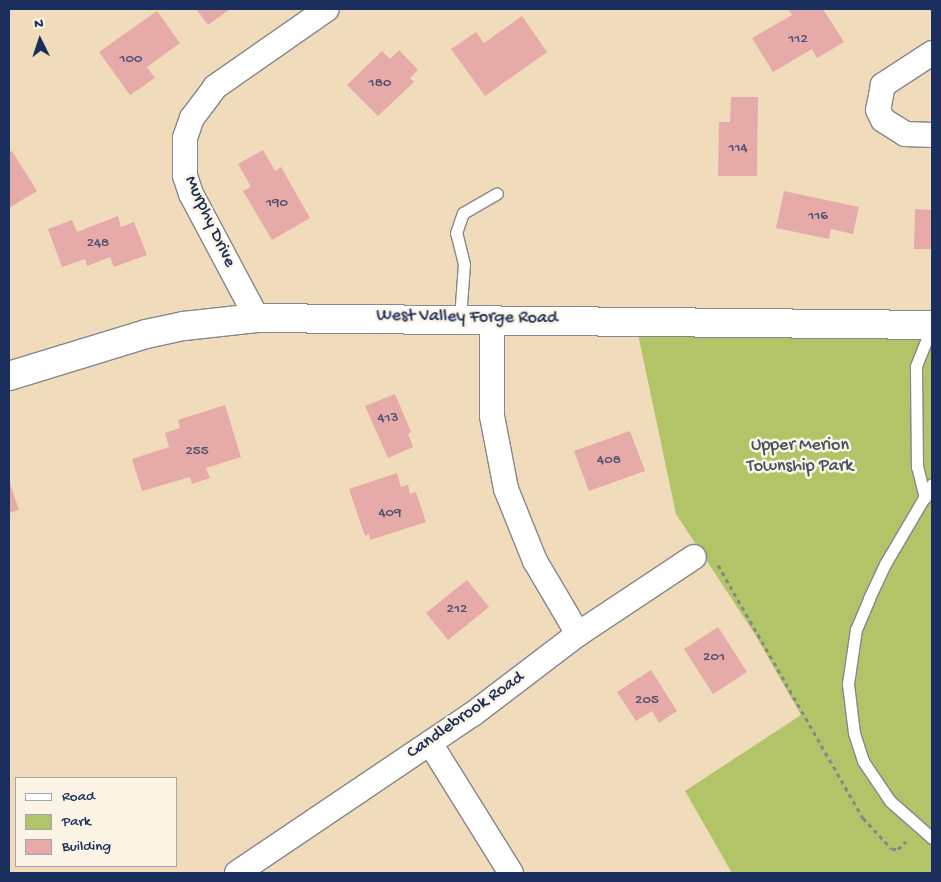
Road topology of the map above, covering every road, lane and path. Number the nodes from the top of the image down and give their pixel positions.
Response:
1 (327, 9) edge
2 (932, 53) edge
3 (932, 135) edge
4 (497, 193) dead end
5 (257, 318) junction
6 (460, 318) junction
7 (492, 319) junction
8 (932, 326) edge
9 (9, 374) edge
10 (932, 484) edge
11 (925, 498) junction
12 (704, 559) joint
13 (578, 634) junction
14 (430, 743) junction
15 (932, 838) edge
16 (907, 840) dead end
17 (237, 873) edge
18 (511, 873) edge

1 - 5 street, Murphy Drive
2 - 3 street
4 - 6 lane
5 - 6 main road, West Valley Forge Road
5 - 9 main road, West Valley Forge Road
6 - 7 main road, West Valley Forge Road
7 - 8 main road, West Valley Forge Road
7 - 13 street
8 - 11 lane
10 - 11 lane
11 - 15 lane
12 - 13 street, Candlebrook Road
12 - 16 path
13 - 14 street, Candlebrook Road
14 - 17 street, Candlebrook Road
14 - 18 street

